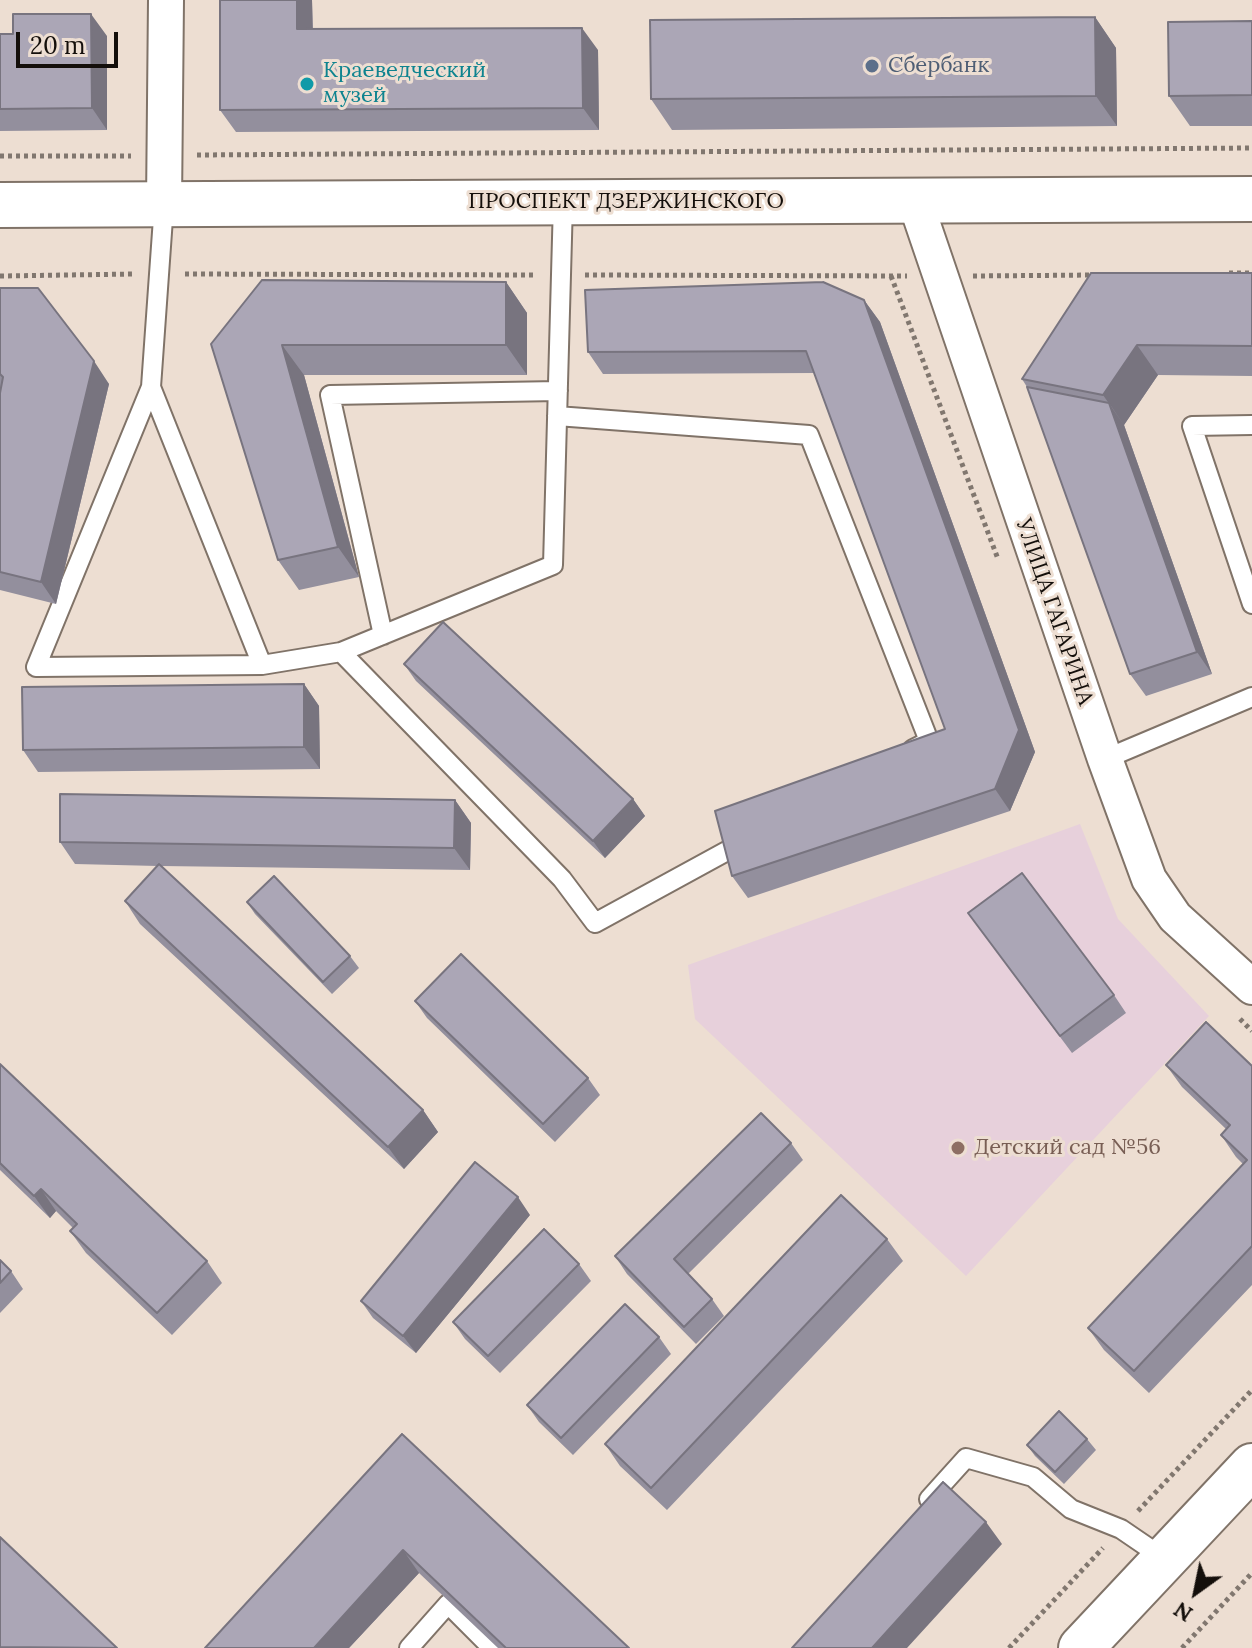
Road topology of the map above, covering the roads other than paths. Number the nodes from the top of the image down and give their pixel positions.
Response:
1 (166, 0) edge
2 (1252, 199) edge
3 (915, 201) junction
4 (563, 202) junction
5 (164, 204) junction
6 (0, 205) edge
7 (151, 387) junction
8 (558, 391) junction
9 (557, 416) junction
10 (1252, 425) edge
11 (1252, 604) edge
12 (383, 635) junction
13 (341, 652) junction
14 (262, 665) junction
15 (1252, 697) edge
16 (901, 756) edge
17 (1105, 759) junction
18 (762, 832) edge
19 (1252, 987) edge
20 (1252, 1466) edge
21 (913, 1517) edge
22 (1165, 1559) junction
23 (409, 1648) edge
24 (492, 1648) edge
25 (1081, 1648) edge

1 - 5 street
2 - 3 main road, ПРОСПЕКТ ДЗЕРЖИНСКОГО
3 - 4 main road, ПРОСПЕКТ ДЗЕРЖИНСКОГО
3 - 17 street, УЛИЦА ГАГАРИНА
4 - 5 main road, ПРОСПЕКТ ДЗЕРЖИНСКОГО
4 - 8 lane
5 - 6 main road, ПРОСПЕКТ ДЗЕРЖИНСКОГО
5 - 7 lane
7 - 14 lane
7 - 14 lane
8 - 9 lane
8 - 12 lane
9 - 12 lane
9 - 16 lane
10 - 11 lane
12 - 13 lane
13 - 14 lane
13 - 18 lane
15 - 17 lane
17 - 19 street, УЛИЦА ГАГАРИНА
20 - 22 main road
21 - 22 lane
22 - 25 main road
23 - 24 lane

